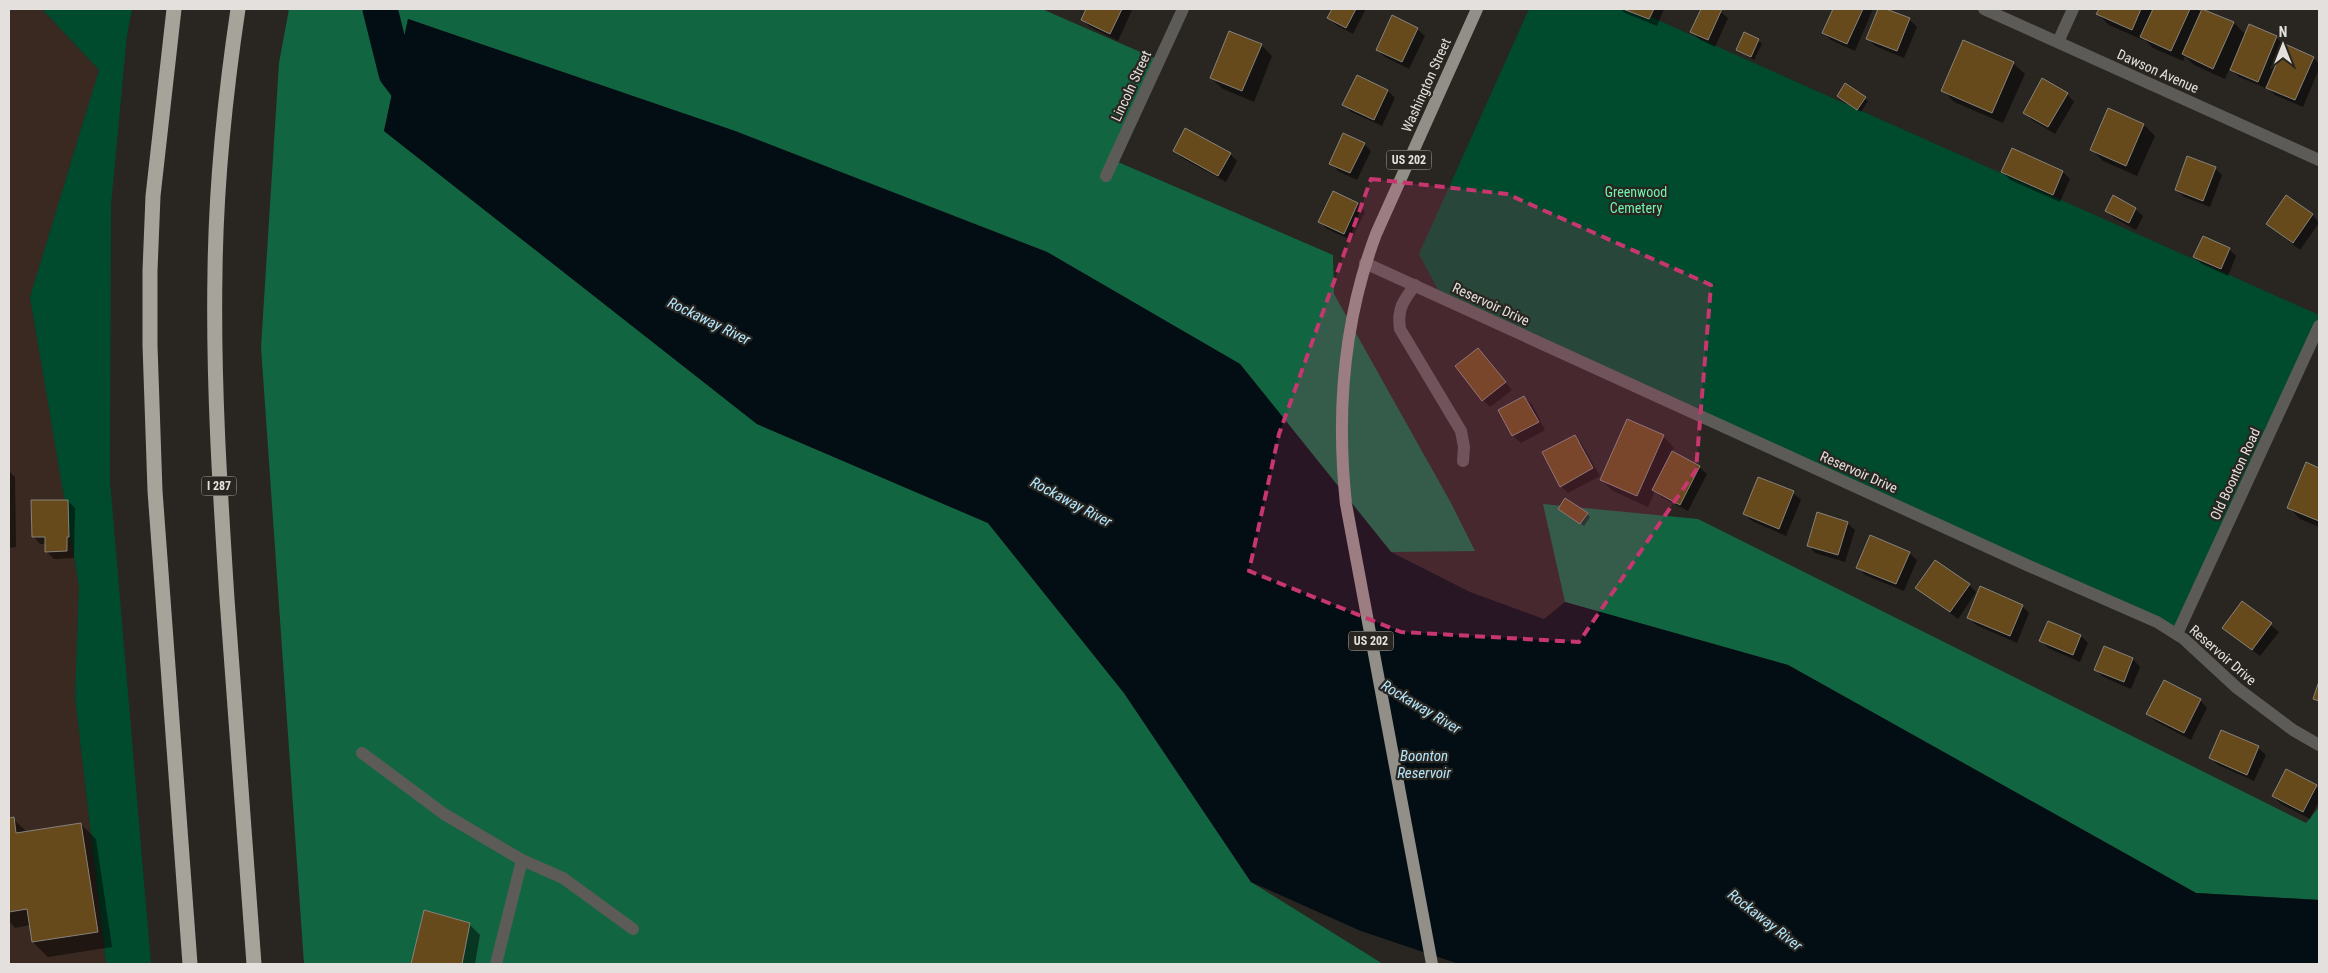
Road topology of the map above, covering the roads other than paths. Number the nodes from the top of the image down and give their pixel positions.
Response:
1 (174, 9) edge
2 (238, 9) edge
3 (1183, 9) edge
4 (1477, 9) edge
5 (1984, 9) edge
6 (2073, 9) edge
7 (2058, 42) junction
8 (2319, 160) edge
9 (1106, 176) dead end
10 (1364, 263) junction
11 (1415, 286) junction
12 (2319, 326) edge
13 (1463, 461) dead end
14 (2177, 634) junction
15 (2319, 744) edge
16 (362, 753) dead end
17 (522, 860) junction
18 (634, 928) dead end
19 (190, 964) edge
20 (254, 964) edge
21 (496, 964) edge
22 (1432, 964) edge

1 - 19 highway
2 - 20 highway, I 287
3 - 9 street, Lincoln Street
4 - 10 main road, Washington Street / US 202
5 - 7 street, Dawson Avenue
6 - 7 street
7 - 8 street, Dawson Avenue
10 - 11 street, Reservoir Drive
10 - 22 main road, Washington Street / US 202
11 - 13 street
11 - 14 street, Reservoir Drive
12 - 14 street, Old Boonton Road
14 - 15 street, Reservoir Drive
16 - 17 street
17 - 18 street
17 - 21 street

